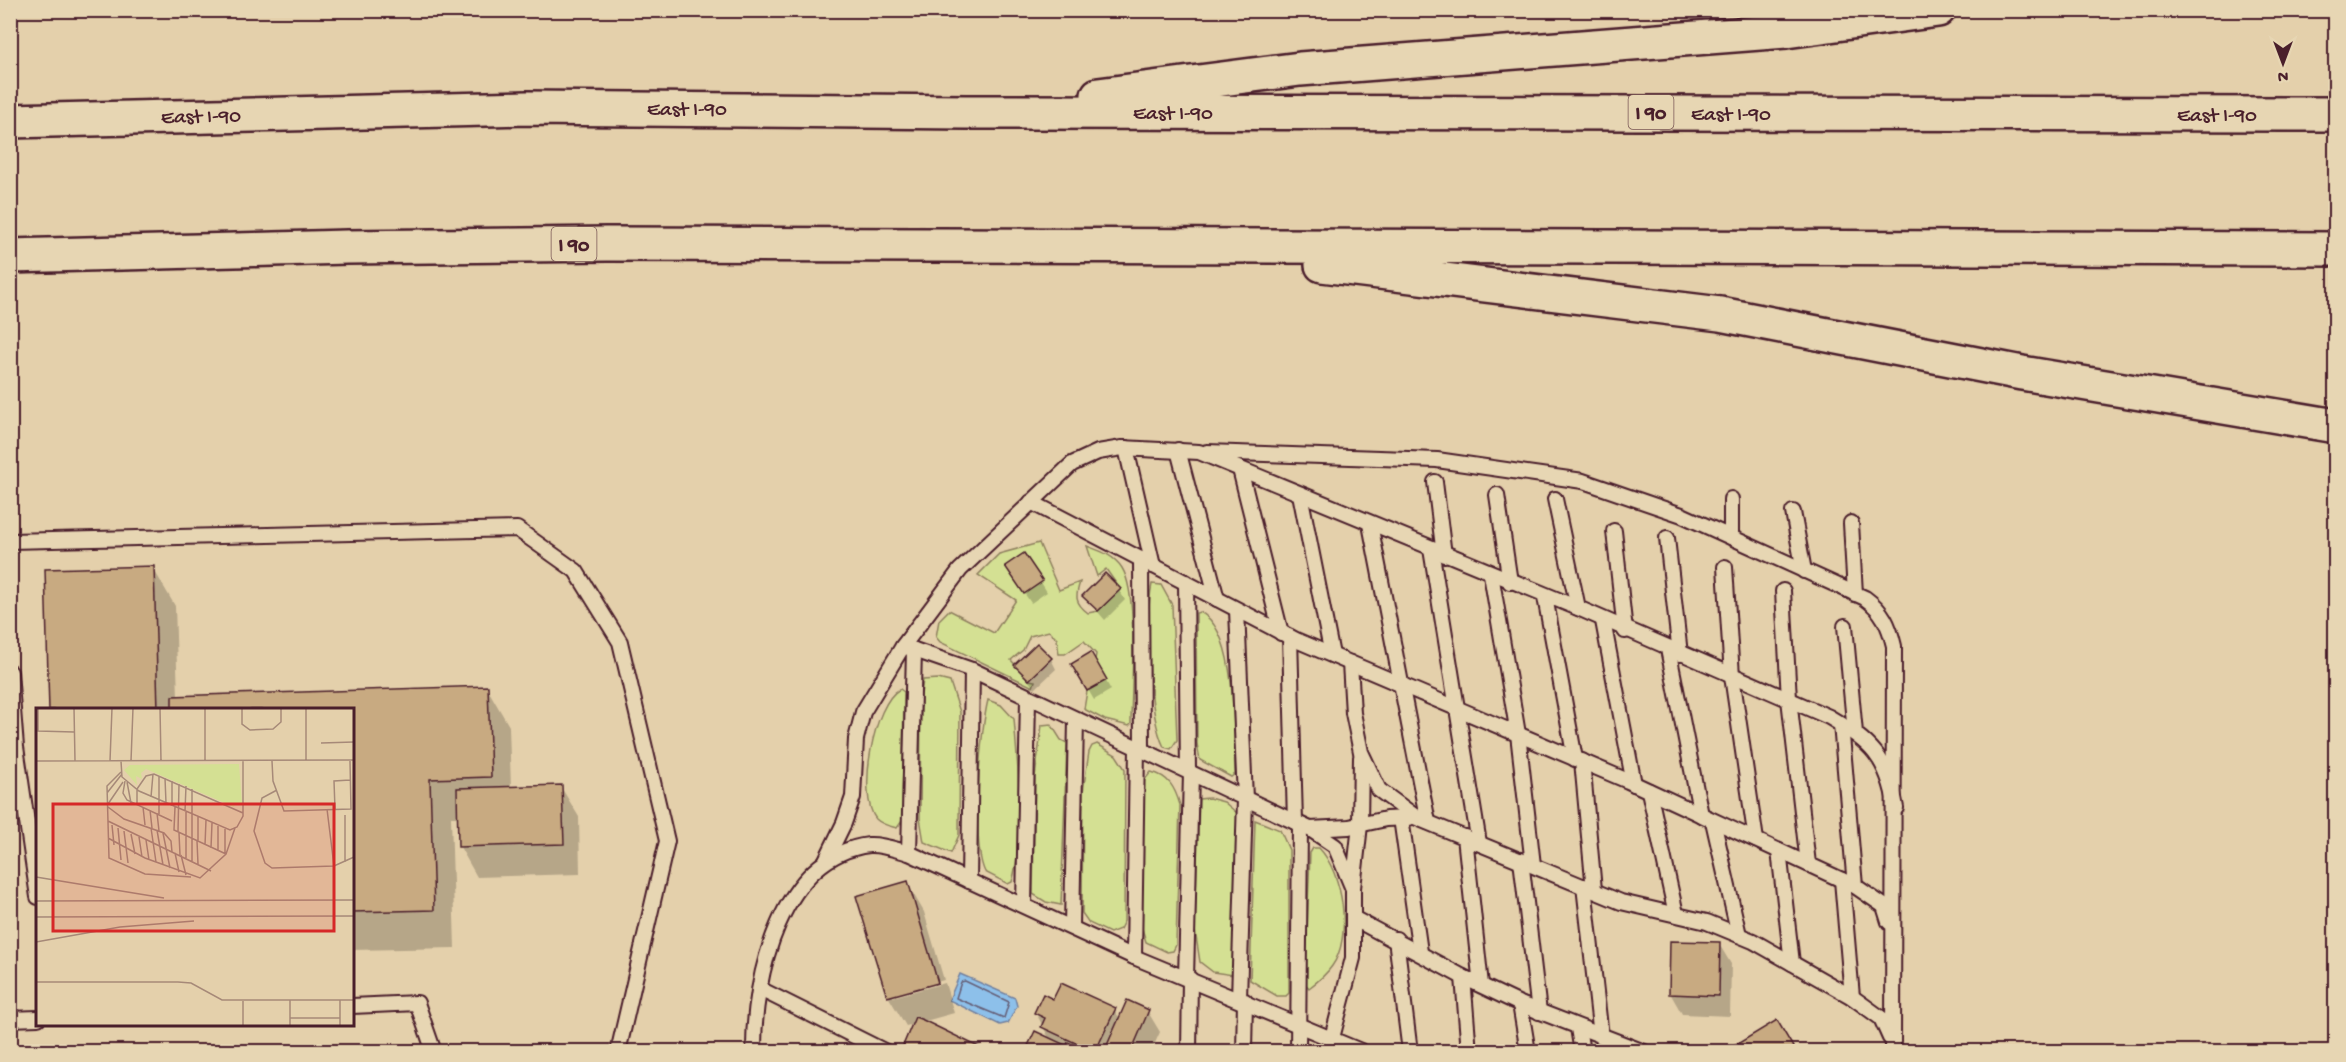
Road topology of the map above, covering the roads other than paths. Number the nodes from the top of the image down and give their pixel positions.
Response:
1 (1938, 10) edge
2 (966, 112) junction
3 (2336, 114) edge
4 (10, 121) edge
5 (1138, 246) junction
6 (2336, 249) edge
7 (10, 256) edge
8 (2336, 426) edge
9 (1126, 448) junction
10 (1178, 450) junction
11 (1199, 452) junction
12 (1240, 469) junction
13 (1435, 482) dead end
14 (1300, 494) junction
15 (1497, 495) dead end
16 (1555, 499) dead end
17 (1731, 499) dead end
18 (1031, 502) junction
19 (1793, 512) dead end
20 (1851, 523) dead end
21 (1370, 524) junction
22 (1614, 531) dead end
23 (1731, 537) junction
24 (1668, 538) dead end
25 (10, 541) edge
26 (1437, 552) junction
27 (1147, 563) junction
28 (1725, 567) dead end
29 (1804, 571) junction
30 (1491, 574) junction
31 (1185, 582) junction
32 (1510, 582) junction
33 (1783, 591) dead end
34 (1855, 594) junction
35 (1545, 597) junction
36 (1217, 599) junction
37 (1578, 608) junction
38 (1238, 610) junction
39 (1604, 621) junction
40 (1845, 626) dead end
41 (1625, 631) junction
42 (1286, 635) junction
43 (909, 648) junction
44 (1674, 651) junction
45 (1332, 655) junction
46 (1350, 663) junction
47 (972, 670) junction
48 (10, 672) edge
49 (1732, 676) junction
50 (1402, 685) junction
51 (1028, 699) junction
52 (1789, 699) junction
53 (1458, 709) junction
54 (1076, 720) junction
55 (1841, 724) junction
56 (1855, 732) junction
57 (1518, 734) junction
58 (1139, 749) junction
59 (1361, 752) junction
60 (1578, 760) junction
61 (1189, 772) junction
62 (1634, 784) junction
63 (1649, 791) junction
64 (1245, 799) junction
65 (1896, 808) junction
66 (1401, 818) junction
67 (1707, 818) junction
68 (1423, 820) junction
69 (1302, 825) junction
70 (1360, 825) junction
71 (1465, 837) junction
72 (1756, 840) junction
73 (1479, 843) junction
74 (1779, 851) junction
75 (909, 852) junction
76 (826, 860) junction
77 (1527, 863) junction
78 (1808, 864) junction
79 (1842, 880) junction
80 (969, 881) junction
81 (36, 883) edge
82 (1855, 886) junction
83 (1589, 888) junction
84 (1353, 889) junction
85 (1024, 904) junction
86 (1676, 914) junction
87 (1353, 918) junction
88 (1072, 926) junction
89 (1892, 933) junction
90 (1739, 935) junction
91 (1396, 939) junction
92 (1420, 952) junction
93 (1134, 957) junction
94 (1792, 963) junction
95 (1463, 977) junction
96 (1188, 978) junction
97 (1481, 985) junction
98 (760, 989) junction
99 (1852, 997) junction
100 (1242, 1000) junction
101 (1520, 1004) junction
102 (354, 1006) edge
103 (1539, 1012) junction
104 (36, 1018) edge
105 (10, 1019) edge
106 (1299, 1023) junction
107 (1578, 1028) junction
108 (1601, 1036) junction
109 (1332, 1038) junction
110 (1893, 1048) edge
111 (1358, 1050) edge
112 (434, 1052) edge
113 (618, 1052) edge
114 (754, 1052) edge
115 (886, 1052) edge
116 (1189, 1052) edge
117 (1244, 1052) edge
118 (1298, 1052) edge
119 (1410, 1052) edge
120 (1469, 1052) edge
121 (1528, 1052) edge
122 (1582, 1052) edge
123 (1644, 1052) edge

1 - 2 highway
2 - 3 highway, East I-90 / I 90
2 - 4 highway, East I-90 / I 90
5 - 6 highway, I 90
5 - 7 highway, I 90
5 - 8 highway
9 - 10 lane
9 - 18 lane
9 - 27 lane
10 - 11 lane
10 - 36 lane
11 - 12 lane
11 - 23 lane
12 - 14 lane
12 - 42 lane
13 - 26 lane
14 - 21 lane
14 - 45 lane
15 - 32 lane
16 - 37 lane
17 - 23 lane
18 - 27 lane
18 - 43 lane
19 - 29 lane
20 - 34 lane
21 - 26 lane
21 - 50 lane
22 - 41 lane
23 - 29 lane
24 - 44 lane
25 - 113 lane
26 - 30 lane
26 - 53 lane
27 - 31 lane
27 - 58 lane
28 - 49 lane
29 - 34 lane
30 - 32 lane
30 - 57 lane
31 - 36 lane
31 - 61 lane
32 - 35 lane
33 - 52 lane
34 - 65 lane
35 - 37 lane
35 - 60 lane
36 - 38 lane
37 - 39 lane
38 - 42 lane
38 - 64 lane
39 - 41 lane
39 - 62 lane
40 - 56 lane
41 - 44 lane
42 - 45 lane
42 - 69 lane
43 - 47 lane
43 - 75 lane
43 - 76 lane
44 - 49 lane
44 - 67 lane
45 - 46 lane
46 - 50 lane
46 - 59 lane
47 - 51 lane
47 - 80 lane
48 - 81 lane
49 - 52 lane
49 - 72 lane
50 - 53 lane
50 - 68 lane
51 - 54 lane
51 - 85 lane
52 - 55 lane
52 - 78 lane
53 - 57 lane
53 - 73 lane
54 - 58 lane
54 - 88 lane
55 - 56 lane
55 - 82 lane
56 - 65 lane
57 - 60 lane
57 - 77 lane
58 - 61 lane
58 - 93 lane
59 - 68 lane
59 - 70 lane
60 - 62 lane
60 - 83 lane
61 - 64 lane
61 - 96 lane
62 - 63 lane
63 - 67 lane
63 - 86 lane
64 - 69 lane
64 - 100 lane
65 - 89 lane
66 - 68 lane
66 - 70 lane
66 - 92 lane
67 - 72 lane
67 - 90 lane
68 - 71 lane
69 - 70 lane
69 - 84 lane
69 - 106 lane
70 - 84 lane
71 - 73 lane
71 - 97 lane
72 - 74 lane
73 - 77 lane
74 - 78 lane
74 - 94 lane
75 - 76 lane
75 - 80 lane
76 - 98 lane
77 - 83 lane
77 - 103 lane
78 - 79 lane
79 - 82 lane
79 - 99 lane
80 - 85 lane
82 - 89 lane
83 - 86 lane
83 - 108 lane
84 - 87 lane
85 - 88 lane
86 - 90 lane
87 - 91 lane
87 - 109 lane
88 - 93 lane
89 - 110 lane
90 - 94 lane
91 - 92 lane
91 - 119 lane
92 - 95 lane
93 - 96 lane
94 - 99 lane
95 - 97 lane
95 - 120 lane
96 - 100 lane
96 - 116 lane
97 - 101 lane
98 - 114 lane
98 - 115 lane
99 - 110 lane
100 - 106 lane
100 - 117 lane
101 - 103 lane
101 - 121 lane
102 - 112 lane
103 - 107 lane
104 - 105 lane
106 - 109 lane
106 - 118 lane
107 - 108 lane
107 - 122 lane
108 - 123 lane
109 - 111 lane

